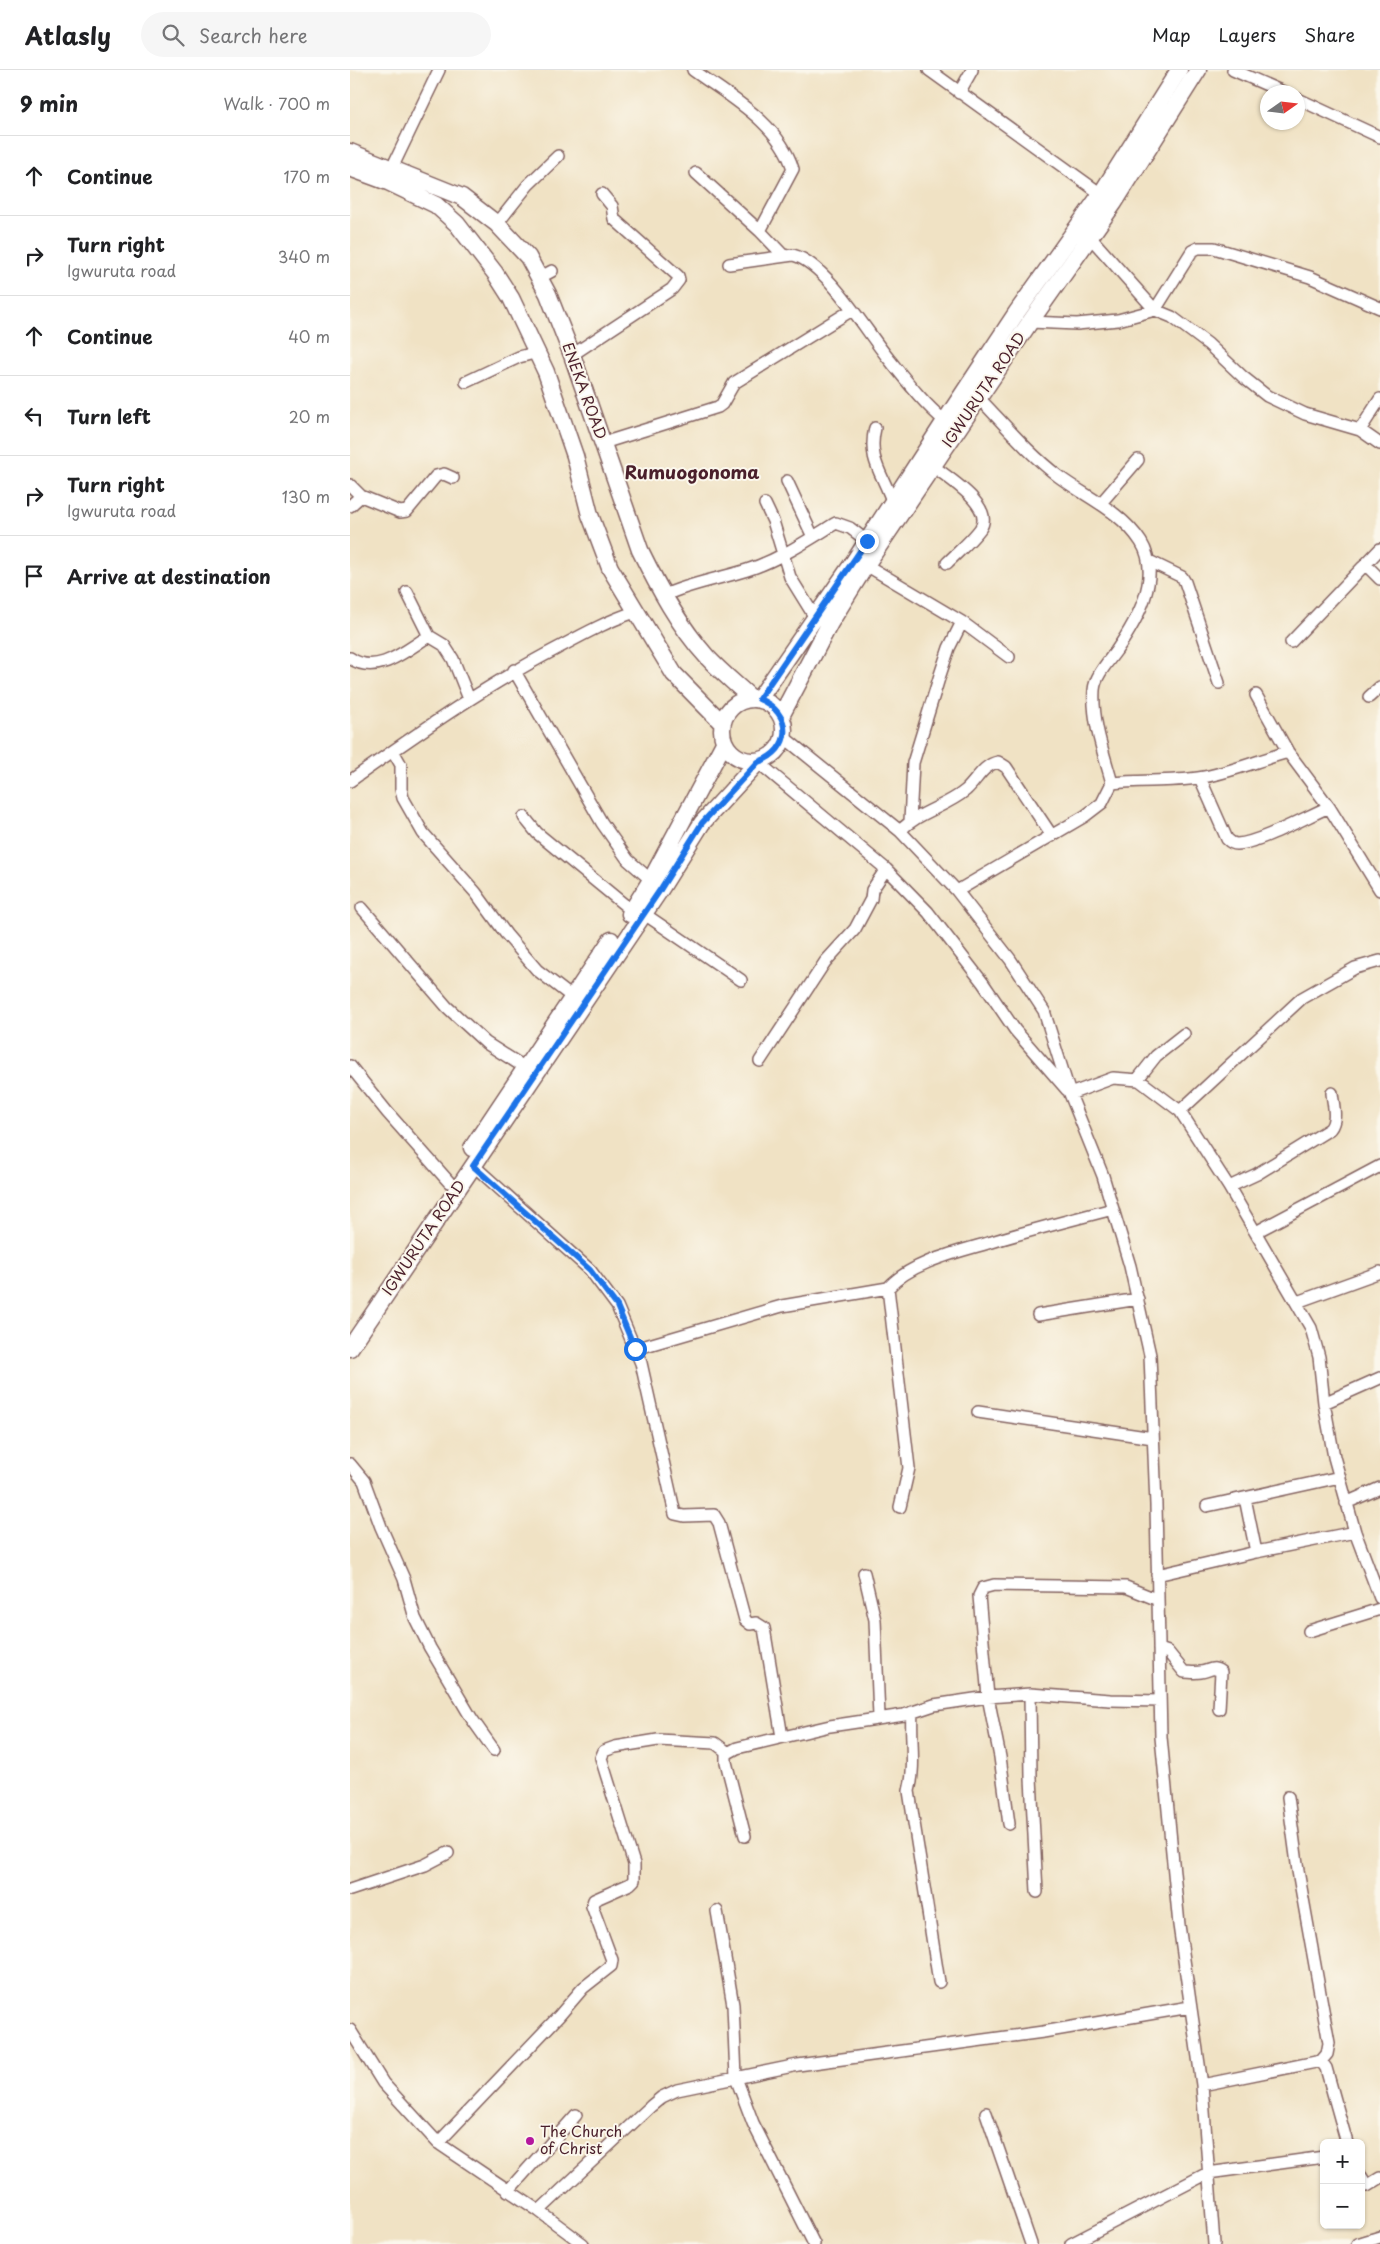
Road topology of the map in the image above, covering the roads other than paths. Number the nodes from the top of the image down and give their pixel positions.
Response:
1 (438, 70) edge
2 (693, 70) edge
3 (929, 70) edge
4 (972, 70) edge
5 (1179, 70) edge
6 (1198, 70) edge
7 (1233, 70) edge
8 (1267, 85) edge
9 (959, 92) junction
10 (1305, 102) edge
11 (1378, 132) edge
12 (350, 152) edge
13 (558, 156) dead end
14 (350, 168) edge
15 (392, 168) junction
16 (696, 173) dead end
17 (602, 194) dead end
18 (1101, 194) junction
19 (497, 224) junction
20 (760, 231) junction
21 (1090, 237) junction
22 (784, 256) junction
23 (729, 264) dead end
24 (1380, 308) edge
25 (852, 310) junction
26 (1155, 310) junction
27 (1030, 322) junction
28 (538, 352) junction
29 (572, 355) junction
30 (466, 382) dead end
31 (980, 398) junction
32 (1380, 399) edge
33 (945, 421) junction
34 (875, 428) dead end
35 (1360, 430) junction
36 (603, 443) junction
37 (1380, 444) edge
38 (1138, 460) dead end
39 (934, 466) junction
40 (452, 478) dead end
41 (787, 481) dead end
42 (350, 485) edge
43 (361, 496) junction
44 (1101, 503) junction
45 (765, 504) dead end
46 (893, 504) junction
47 (350, 506) edge
48 (813, 537) junction
49 (867, 541) junction
50 (1380, 549) edge
51 (782, 555) junction
52 (1149, 560) junction
53 (947, 563) dead end
54 (1365, 564) junction
55 (866, 565) junction
56 (1380, 578) edge
57 (407, 592) dead end
58 (665, 595) junction
59 (635, 612) junction
60 (816, 619) junction
61 (962, 622) junction
62 (429, 636) junction
63 (1291, 642) dead end
64 (1008, 657) dead end
65 (350, 658) edge
66 (514, 670) junction
67 (1219, 683) dead end
68 (1380, 687) edge
69 (1256, 695) dead end
70 (1369, 697) dead end
71 (469, 699) junction
72 (756, 699) junction
73 (781, 716) junction
74 (722, 723) junction
75 (785, 738) junction
76 (724, 743) junction
77 (393, 751) junction
78 (1288, 752) junction
79 (758, 762) junction
80 (1200, 778) junction
81 (350, 781) edge
82 (1112, 783) junction
83 (1329, 807) junction
84 (524, 818) dead end
85 (910, 821) junction
86 (900, 832) junction
87 (1052, 836) junction
88 (886, 870) junction
89 (651, 880) junction
90 (1380, 890) edge
91 (957, 891) junction
92 (362, 908) dead end
93 (637, 912) junction
94 (1380, 961) edge
95 (741, 980) dead end
96 (572, 998) junction
97 (1184, 1034) dead end
98 (760, 1061) dead end
99 (350, 1066) edge
100 (524, 1067) junction
101 (1137, 1080) junction
102 (1332, 1093) dead end
103 (1070, 1094) junction
104 (1180, 1111) junction
105 (473, 1166) junction
106 (1380, 1166) edge
107 (449, 1182) junction
108 (1229, 1187) junction
109 (1114, 1209) junction
110 (1256, 1232) junction
111 (1380, 1272) edge
112 (888, 1288) junction
113 (1138, 1299) junction
114 (1297, 1302) junction
115 (1038, 1315) dead end
116 (350, 1329) edge
117 (350, 1348) edge
118 (635, 1349) junction
119 (1380, 1378) edge
120 (1324, 1403) junction
121 (978, 1412) dead end
122 (1153, 1438) junction
123 (350, 1464) edge
124 (1340, 1477) junction
125 (1380, 1488) edge
126 (1245, 1498) junction
127 (1346, 1503) junction
128 (1207, 1506) dead end
129 (900, 1508) dead end
130 (1355, 1532) junction
131 (1256, 1552) junction
132 (864, 1573) dead end
133 (1157, 1575) junction
134 (1376, 1576) edge
135 (1380, 1598) edge
136 (1158, 1600) junction
137 (1380, 1609) edge
138 (1309, 1632) dead end
139 (1159, 1649) junction
140 (1030, 1694) junction
141 (988, 1697) junction
142 (1160, 1701) junction
143 (1219, 1709) dead end
144 (912, 1712) junction
145 (879, 1717) junction
146 (782, 1738) junction
147 (494, 1750) dead end
148 (728, 1752) junction
149 (1288, 1797) dead end
150 (1009, 1824) dead end
151 (745, 1836) dead end
152 (448, 1853) dead end
153 (350, 1890) edge
154 (1037, 1892) dead end
155 (717, 1911) dead end
156 (939, 1982) dead end
157 (1190, 2007) junction
158 (350, 2030) edge
159 (1321, 2061) junction
160 (736, 2078) junction
161 (1202, 2085) junction
162 (986, 2113) dead end
163 (576, 2115) dead end
164 (1346, 2139) edge
165 (438, 2143) junction
166 (1320, 2158) edge
167 (1208, 2173) junction
168 (1380, 2178) edge
169 (1365, 2183) edge
170 (508, 2191) junction
171 (539, 2211) junction
172 (1380, 2236) edge
173 (583, 2244) edge
174 (814, 2244) edge
175 (1031, 2244) edge
176 (1071, 2244) edge
177 (1214, 2244) edge
178 (1357, 2244) edge

1 - 15 street
2 - 20 street
3 - 9 street
4 - 9 street
5 - 18 main road, IGWURUTA ROAD
6 - 21 main road, IGWURUTA ROAD
7 - 8 street
9 - 18 street
10 - 11 street
12 - 15 main road, ENEKA ROAD
13 - 19 street
14 - 28 main road, ENEKA ROAD
15 - 19 main road, ENEKA ROAD
16 - 20 street
17 - 29 street
18 - 33 main road, IGWURUTA ROAD
19 - 29 main road, ENEKA ROAD
20 - 22 street
21 - 26 street
21 - 27 main road, IGWURUTA ROAD
22 - 23 street
22 - 25 street
24 - 26 street
25 - 33 street
25 - 36 street
26 - 27 street
26 - 35 street
27 - 31 main road, IGWURUTA ROAD
28 - 30 street
28 - 59 main road, ENEKA ROAD
29 - 36 main road, ENEKA ROAD
31 - 39 main road, IGWURUTA ROAD
31 - 44 street
32 - 35 street
33 - 46 main road, IGWURUTA ROAD
34 - 46 street
35 - 37 street
36 - 58 main road, ENEKA ROAD
38 - 44 street
39 - 53 street
39 - 55 main road, IGWURUTA ROAD
40 - 43 street
41 - 48 street
42 - 43 street
43 - 47 street
44 - 52 street
45 - 51 street
46 - 49 main road, IGWURUTA ROAD
48 - 49 street
48 - 51 street
49 - 60 main road, IGWURUTA ROAD
50 - 54 street
51 - 58 street
51 - 60 street
52 - 67 street
52 - 82 street
54 - 56 street
54 - 63 street
55 - 61 street
55 - 73 main road, IGWURUTA ROAD
57 - 62 street
58 - 72 main road, ENEKA ROAD
59 - 66 street
59 - 74 main road, ENEKA ROAD
60 - 72 main road, IGWURUTA ROAD
61 - 64 street
61 - 85 street
62 - 65 street
62 - 71 street
66 - 71 street
66 - 89 street
68 - 70 street
69 - 78 street
71 - 77 street
72 - 73 main road
72 - 74 main road
73 - 75 main road
74 - 76 main road
75 - 79 main road
75 - 86 street
76 - 79 main road
76 - 89 main road, IGWURUTA ROAD
77 - 81 street
77 - 96 street
78 - 80 street
78 - 83 street
79 - 88 street
79 - 93 main road, IGWURUTA ROAD
80 - 82 street
80 - 83 street
82 - 87 street
83 - 90 street
84 - 93 street
85 - 86 street
85 - 87 street
86 - 91 street
87 - 91 street
88 - 98 street
88 - 103 street
89 - 93 main road, IGWURUTA ROAD
91 - 103 street
92 - 100 street
93 - 95 street
93 - 96 main road, IGWURUTA ROAD
93 - 105 main road, IGWURUTA ROAD
94 - 104 street
96 - 100 main road, IGWURUTA ROAD
97 - 101 street
99 - 107 street
100 - 107 main road, IGWURUTA ROAD
101 - 103 street
101 - 104 street
102 - 108 street
103 - 109 street
104 - 108 street
105 - 117 main road, IGWURUTA ROAD
105 - 118 street
106 - 110 street
107 - 116 main road, IGWURUTA ROAD
108 - 110 street
109 - 112 street
109 - 113 street
110 - 114 street
111 - 114 street
112 - 118 street
112 - 129 street
113 - 115 street
113 - 122 street
114 - 120 street
118 - 146 street
119 - 120 street
120 - 124 street
121 - 122 street
122 - 133 street
123 - 147 street
124 - 126 street
124 - 127 street
125 - 127 street
126 - 128 street
126 - 131 street
127 - 130 street
130 - 131 street
130 - 134 street
131 - 133 street
132 - 145 street
133 - 136 street
134 - 135 street
136 - 139 street
136 - 141 street
137 - 138 street
139 - 142 street
139 - 143 street
140 - 141 street
140 - 142 street
140 - 154 street
141 - 144 street
141 - 150 street
142 - 157 street
144 - 145 street
144 - 156 street
145 - 146 street
146 - 148 street
148 - 151 street
148 - 165 street
149 - 159 street
152 - 153 street
155 - 160 street
157 - 160 street
157 - 161 street
158 - 165 street
159 - 161 street
159 - 164 street
160 - 171 street
160 - 174 street
161 - 167 street
162 - 175 street
163 - 170 street
165 - 170 street
166 - 167 street
167 - 176 street
167 - 177 street
168 - 169 street
170 - 171 street
171 - 173 street
172 - 178 street

